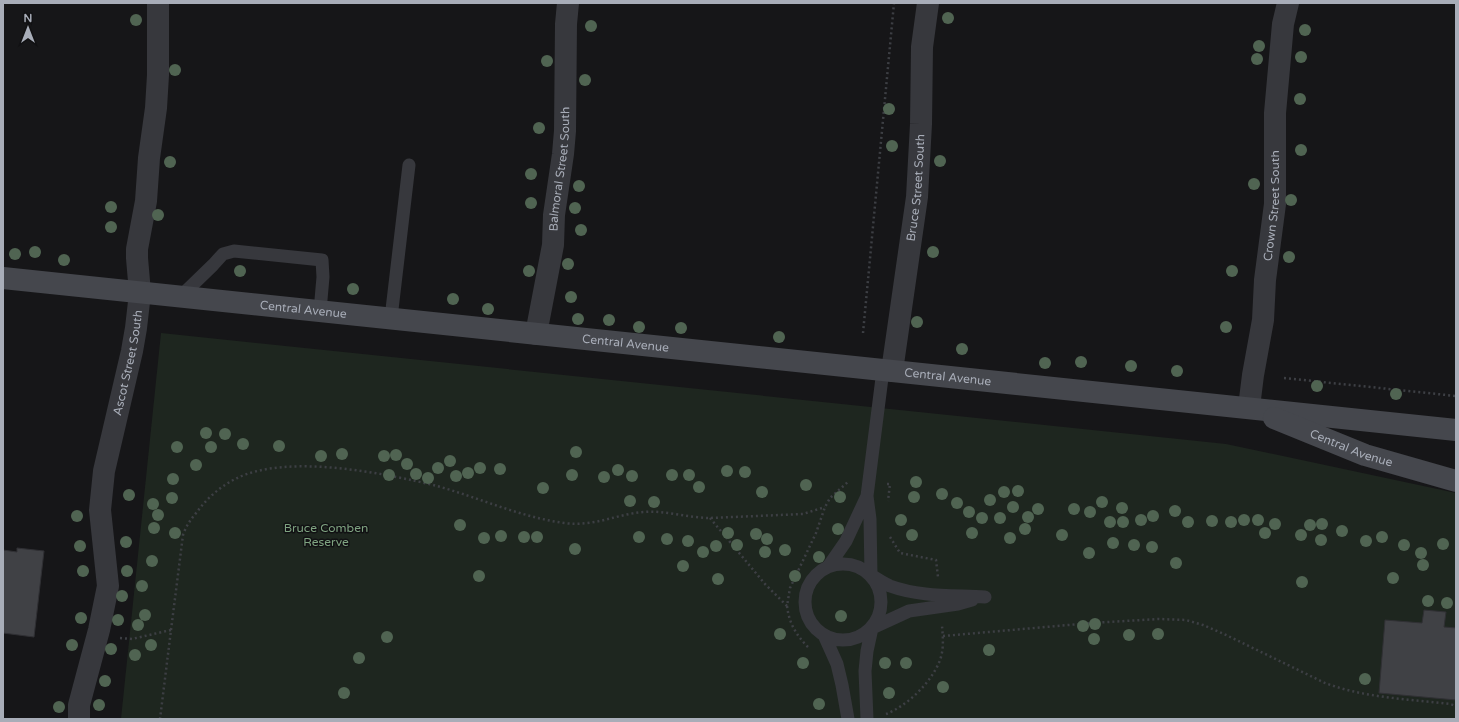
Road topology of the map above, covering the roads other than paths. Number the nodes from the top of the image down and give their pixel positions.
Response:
1 (158, 3) edge
2 (568, 3) edge
3 (928, 3) edge
4 (1288, 3) edge
5 (410, 165) dead end
6 (3, 278) edge
7 (140, 293) junction
8 (180, 298) junction
9 (320, 311) junction
10 (390, 318) junction
11 (536, 334) junction
12 (887, 371) junction
13 (1249, 408) junction
14 (1456, 430) edge
15 (1456, 481) edge
16 (867, 496) junction
17 (828, 566) junction
18 (871, 575) junction
19 (872, 628) junction
20 (824, 635) junction
21 (78, 719) edge
22 (848, 719) edge
23 (868, 719) edge

1 - 7 street, Ascot Street South
2 - 11 street, Balmoral Street South
3 - 12 street, Bruce Street South
4 - 13 street, Crown Street South
5 - 10 lane
6 - 7 main road, Central Avenue
7 - 8 main road, Central Avenue
7 - 21 street, Ascot Street South
8 - 9 main road, Central Avenue
8 - 9 lane
9 - 10 main road, Central Avenue
10 - 11 main road, Central Avenue
11 - 12 main road, Central Avenue
12 - 13 main road, Central Avenue
12 - 16 lane
13 - 14 main road, Central Avenue
13 - 15 main road, Central Avenue
16 - 17 lane
16 - 18 lane
17 - 18 lane
17 - 20 lane
18 - 19 lane
18 - 19 lane
19 - 20 lane
19 - 23 lane
20 - 22 lane

